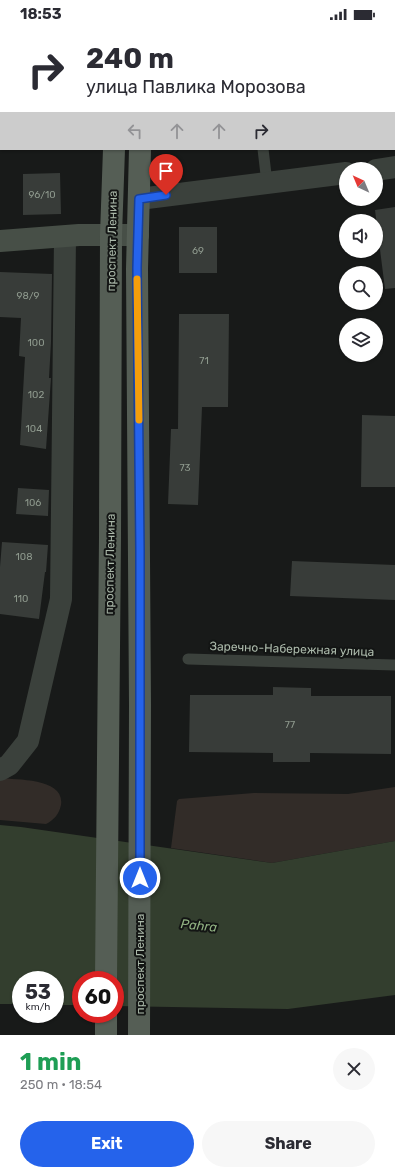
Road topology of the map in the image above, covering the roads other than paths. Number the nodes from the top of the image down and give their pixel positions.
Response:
1 (114, 150) edge
2 (140, 150) edge
3 (263, 150) edge
4 (395, 167) edge
5 (383, 169) edge
6 (339, 174) edge
7 (267, 183) junction
8 (139, 199) junction
9 (111, 235) junction
10 (138, 235) junction
11 (65, 237) junction
12 (0, 241) edge
13 (188, 659) dead end
14 (395, 665) edge
15 (0, 770) edge
16 (106, 971) edge
17 (106, 1023) edge
18 (106, 1035) edge
19 (139, 1035) edge

1 - 9 main road, проспект Ленина
2 - 8 main road, проспект Ленина
3 - 7 lane
4 - 5 street
6 - 7 street
7 - 8 street
8 - 10 main road, проспект Ленина
9 - 10 street
9 - 11 street
9 - 16 main road, проспект Ленина
10 - 19 main road, проспект Ленина
11 - 12 street
11 - 15 street
13 - 14 lane, Заречно-Набережная улица
17 - 18 main road

